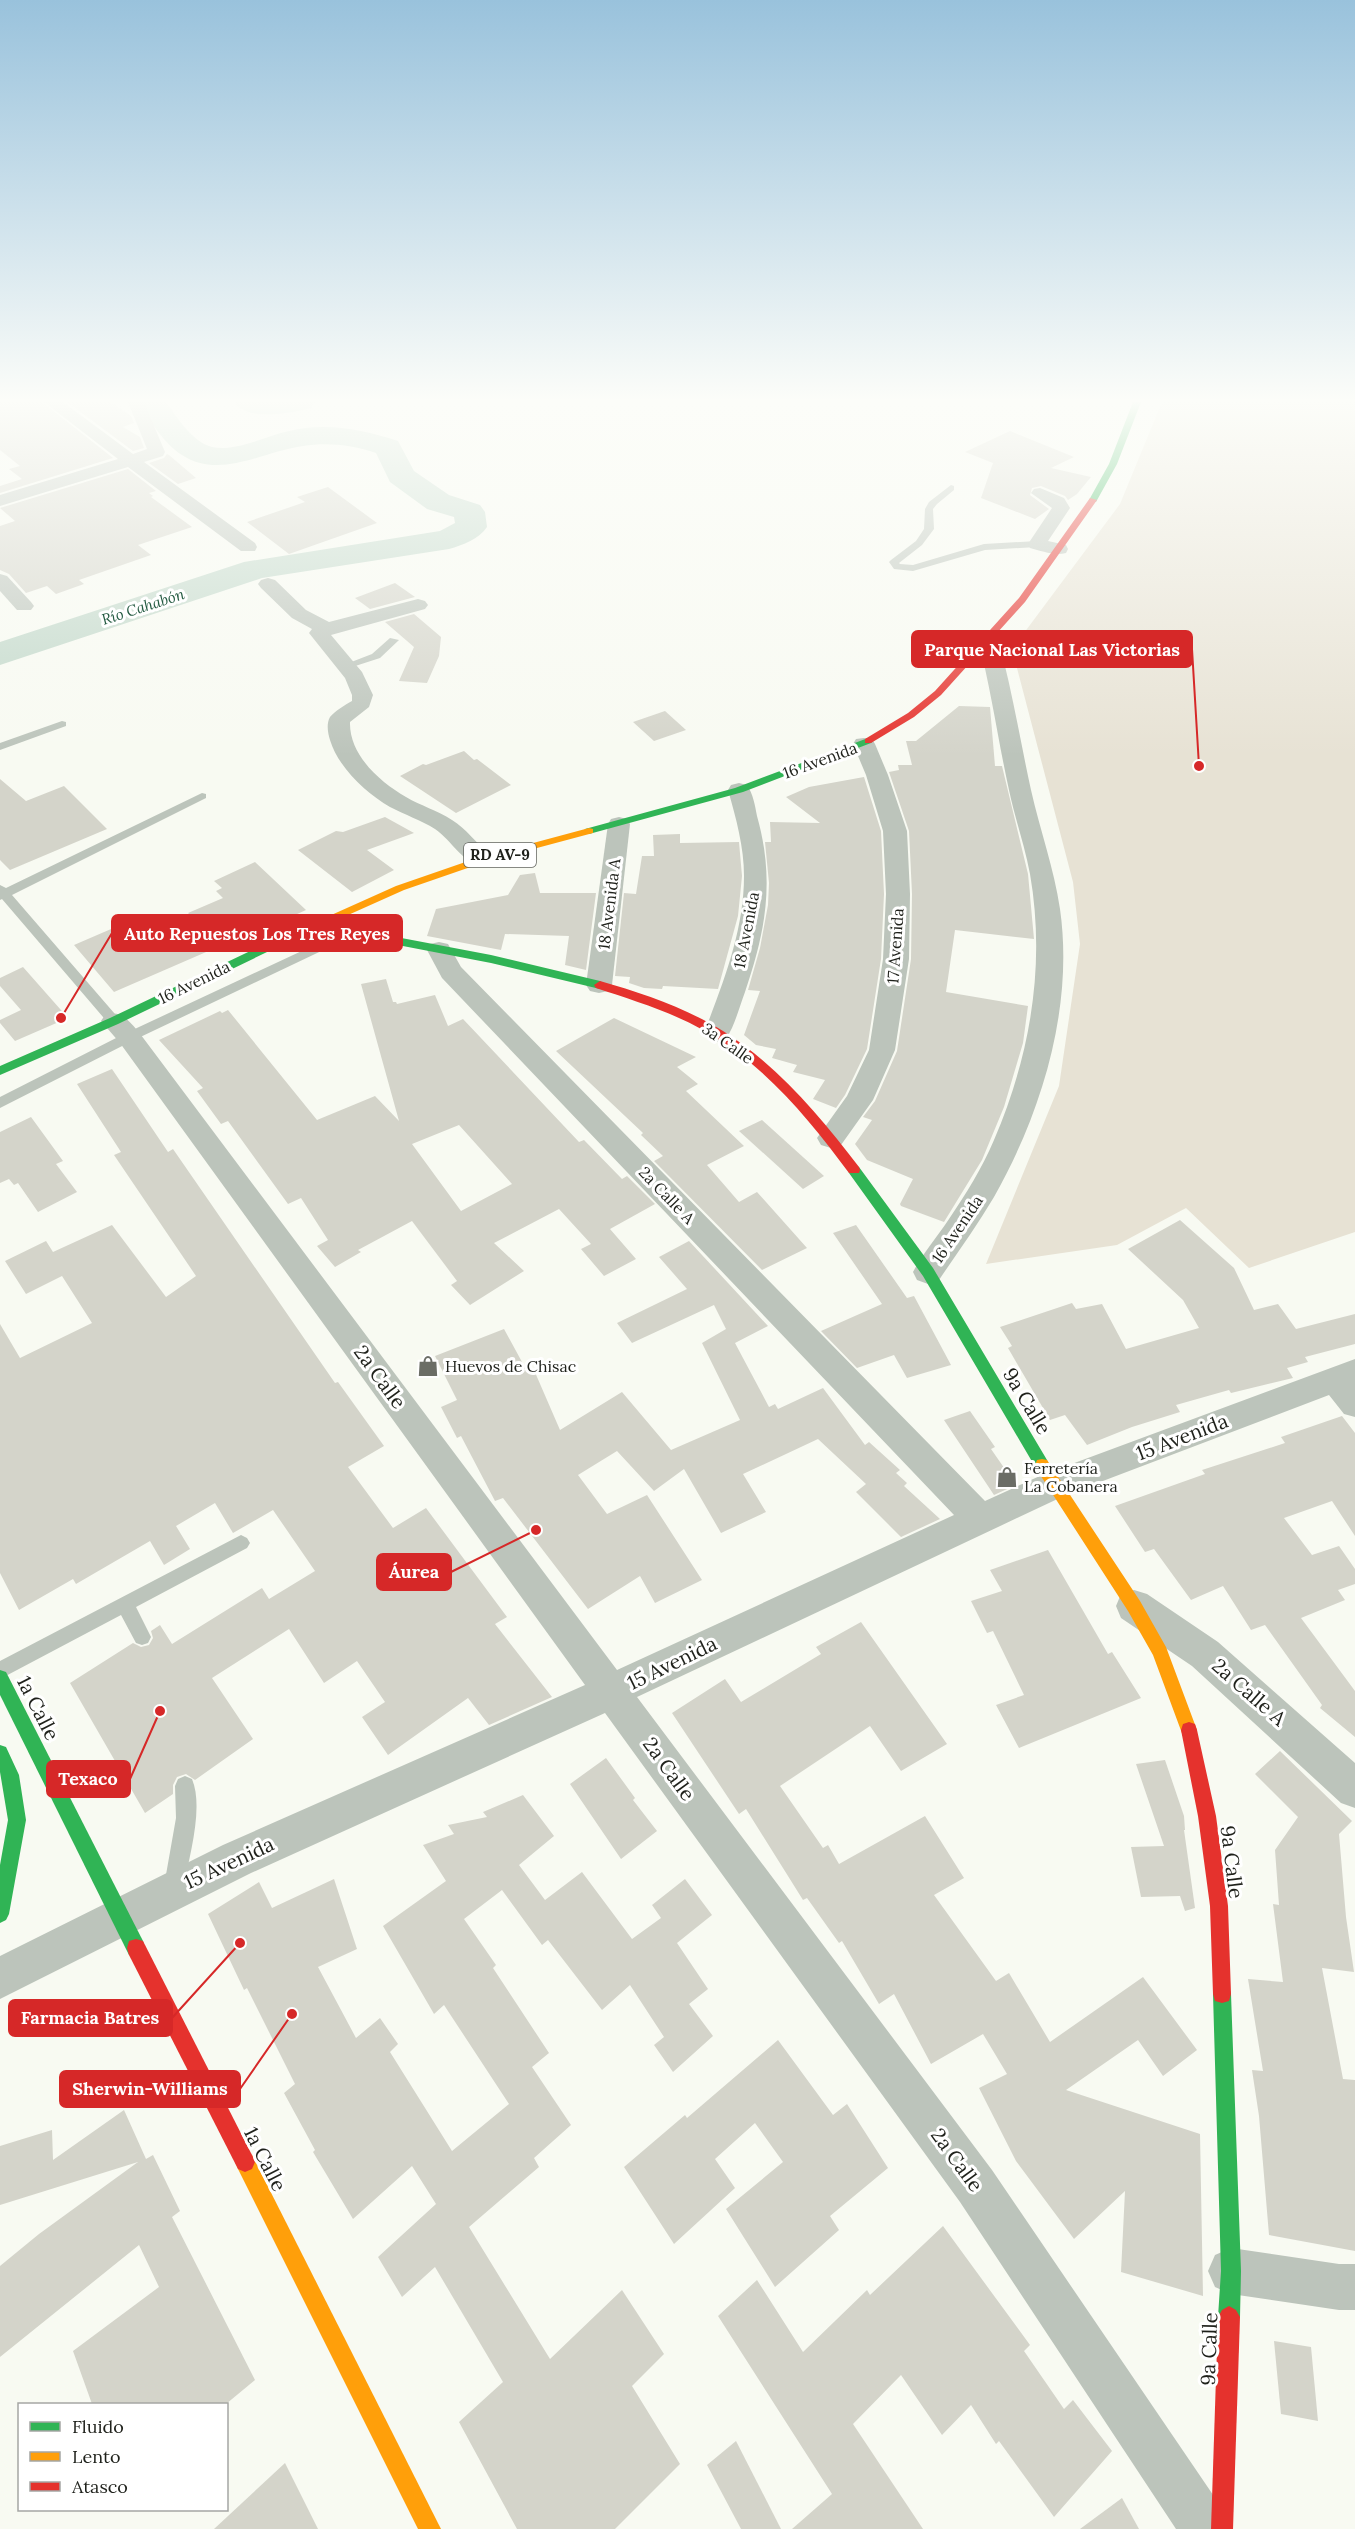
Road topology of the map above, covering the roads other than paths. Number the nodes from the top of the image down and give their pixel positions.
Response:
1 (212, 520) edge
2 (929, 520) edge
3 (1053, 520) edge
4 (1079, 520) edge
5 (1036, 544) junction
6 (248, 547) dead end
7 (1059, 549) junction
8 (0, 580) edge
9 (268, 584) dead end
10 (418, 605) dead end
11 (24, 606) dead end
12 (327, 629) junction
13 (988, 639) junction
14 (394, 640) dead end
15 (346, 666) junction
16 (62, 723) dead end
17 (864, 744) junction
18 (0, 747) edge
19 (739, 790) junction
20 (202, 796) dead end
21 (619, 824) junction
22 (481, 860) junction
23 (2, 893) edge
24 (328, 918) junction
25 (351, 932) junction
26 (439, 950) junction
27 (599, 985) junction
28 (121, 1029) junction
29 (717, 1033) junction
30 (0, 1071) edge
31 (0, 1103) edge
32 (831, 1138) junction
33 (928, 1272) junction
34 (1348, 1385) edge
35 (1054, 1485) junction
36 (981, 1520) junction
37 (241, 1542) dead end
38 (125, 1604) junction
39 (1134, 1606) junction
40 (142, 1637) dead end
41 (0, 1670) edge
42 (0, 1677) edge
43 (612, 1692) junction
44 (0, 1753) edge
45 (185, 1786) dead end
46 (1355, 1789) edge
47 (174, 1888) junction
48 (0, 1914) edge
49 (120, 1914) junction
50 (0, 1978) edge
51 (1231, 2271) junction
52 (1355, 2287) edge
53 (430, 2529) edge
54 (1206, 2529) edge
55 (1222, 2529) edge

1 - 6 street
2 - 5 lane
3 - 5 street
4 - 7 main road
5 - 7 street
7 - 13 main road
8 - 11 street
9 - 12 street
10 - 12 street
12 - 15 street
13 - 17 main road, 16 Avenida / RD AV-9
13 - 33 street, 16 Avenida
14 - 15 lane
15 - 22 street
16 - 18 lane
17 - 19 main road, 16 Avenida / RD AV-9
17 - 32 street, 17 Avenida
19 - 21 main road, 16 Avenida / RD AV-9
19 - 29 street, 18 Avenida
20 - 23 lane
21 - 22 main road, 16 Avenida / RD AV-9
21 - 27 street, 18 Avenida A
22 - 24 main road, 16 Avenida / RD AV-9
23 - 28 lane
24 - 25 main road
24 - 28 main road, 16 Avenida / RD AV-9
25 - 26 main road
25 - 28 lane, 16 Avenida
26 - 27 main road, 3a Calle
26 - 36 street, 2a Calle A
27 - 29 main road, 3a Calle
28 - 30 main road, 16 Avenida / RD AV-9
28 - 31 lane, 16 Avenida
28 - 43 street, 2a Calle
29 - 32 main road, 3a Calle
32 - 33 main road, 3a Calle
33 - 35 main road, 9a Calle
34 - 35 street, 15 Avenida
35 - 36 street, 15 Avenida
35 - 39 main road, 9a Calle
36 - 43 street, 15 Avenida
37 - 38 lane
38 - 40 lane
38 - 41 lane
39 - 46 street, 2a Calle A
39 - 51 main road, 9a Calle
42 - 49 main road, 1a Calle
43 - 47 street, 15 Avenida
43 - 54 street, 2a Calle
44 - 48 main road
45 - 47 lane
47 - 49 street, 15 Avenida
49 - 50 street, 15 Avenida
49 - 53 main road, 1a Calle
51 - 52 street
51 - 55 main road, 9a Calle

